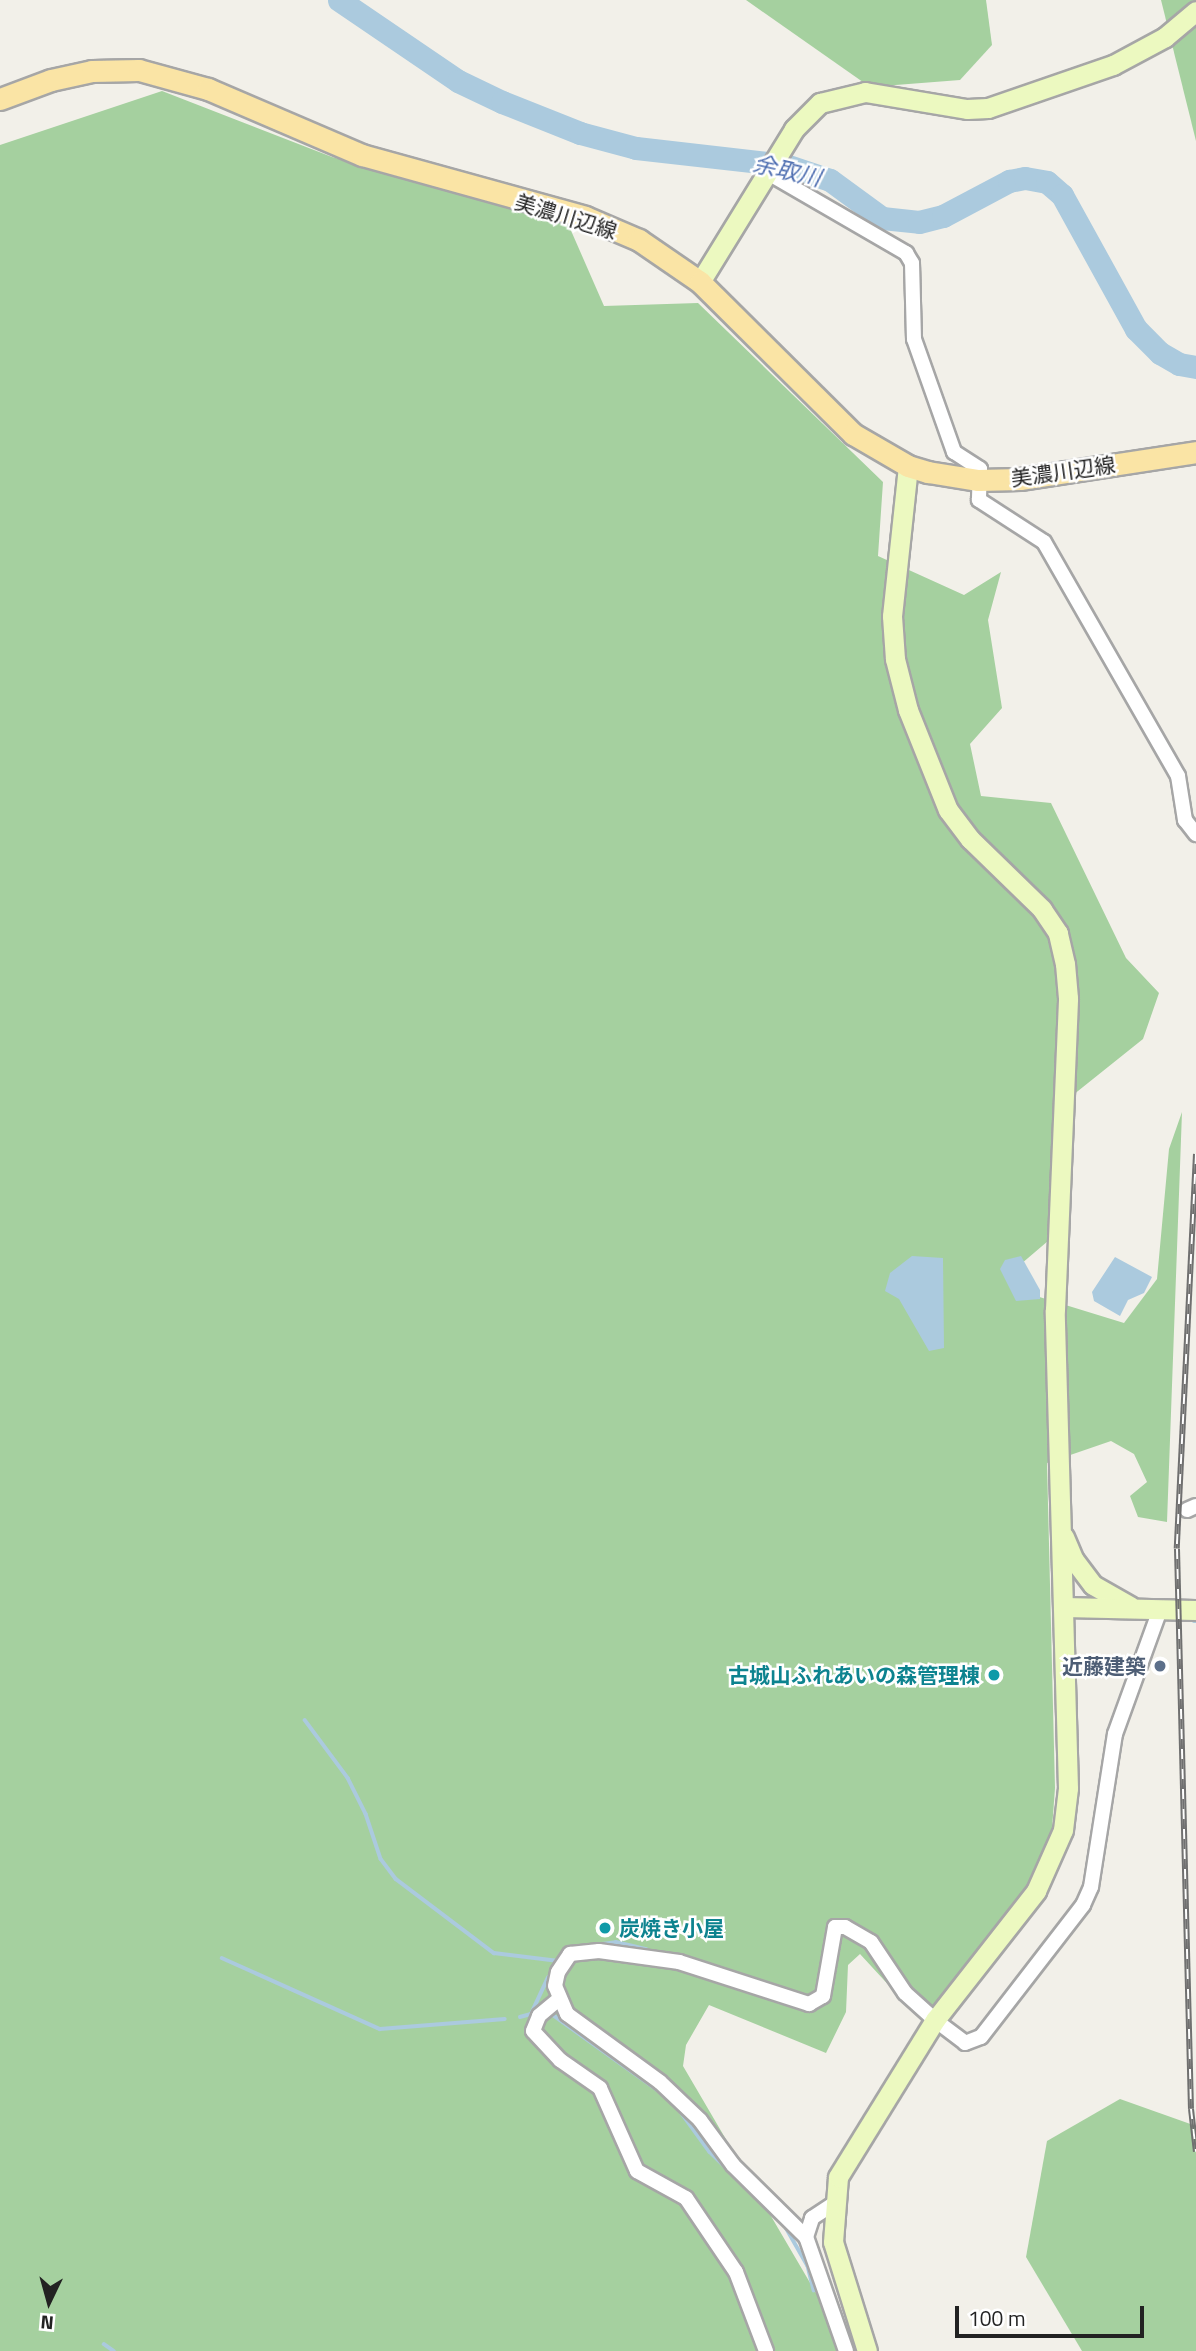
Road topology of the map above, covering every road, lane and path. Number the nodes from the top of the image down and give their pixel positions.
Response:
1 (1196, 10) edge
2 (0, 99) edge
3 (771, 166) junction
4 (700, 282) junction
5 (1196, 452) edge
6 (908, 466) junction
7 (978, 480) junction
8 (1196, 834) edge
9 (1060, 1526) junction
10 (1063, 1607) junction
11 (1137, 1609) junction
12 (1160, 1610) junction
13 (1196, 1610) edge
14 (559, 1999) junction
15 (935, 2020) junction
16 (832, 2205) junction
17 (806, 2237) junction
18 (766, 2351) edge
19 (846, 2351) edge
20 (867, 2351) edge

1 - 3 street
2 - 4 main road, 美濃川辺線
3 - 4 street
3 - 7 street
4 - 6 main road, 美濃川辺線
5 - 7 main road, 美濃川辺線
6 - 7 main road, 美濃川辺線
6 - 9 street
7 - 8 street
9 - 10 street
9 - 11 street
10 - 11 street
10 - 15 street
11 - 12 street
12 - 13 street
12 - 15 street
14 - 15 street
14 - 17 street
14 - 18 street
15 - 16 street
16 - 17 street
16 - 20 street
17 - 19 street

